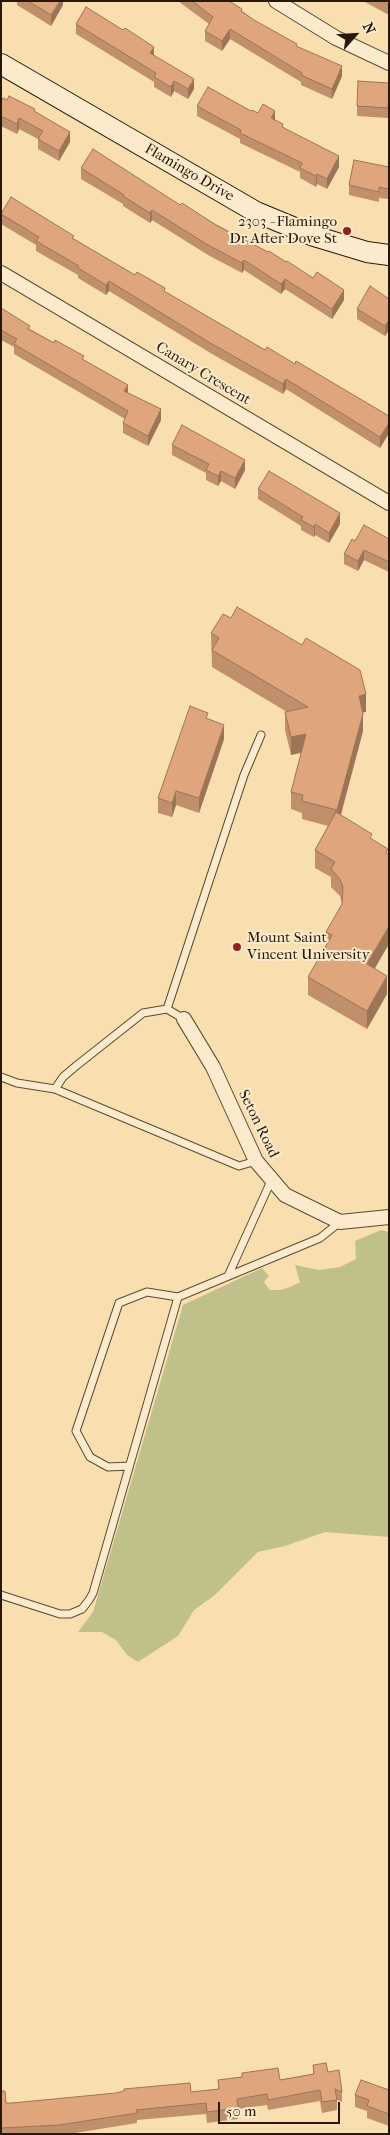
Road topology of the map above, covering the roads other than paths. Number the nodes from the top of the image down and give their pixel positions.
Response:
1 (276, 1) edge
2 (389, 63) edge
3 (1, 64) edge
4 (389, 255) edge
5 (1, 273) edge
6 (389, 503) edge
7 (261, 735) dead end
8 (167, 1008) junction
9 (184, 1019) joint
10 (1, 1077) edge
11 (55, 1089) junction
12 (256, 1161) junction
13 (271, 1181) junction
14 (389, 1217) edge
15 (340, 1222) junction
16 (228, 1276) junction
17 (178, 1297) junction
18 (129, 1466) junction
19 (1, 1595) edge

1 - 2 street
3 - 4 street, Flamingo Drive
5 - 6 street, Canary Crescent
7 - 8 lane
8 - 9 lane
8 - 11 lane
9 - 12 street, Seton Road
10 - 11 lane
11 - 12 lane
12 - 13 street, Seton Road
13 - 15 street, Seton Road
13 - 16 lane
14 - 15 street
15 - 16 lane
16 - 17 lane
17 - 18 lane
17 - 18 lane
18 - 19 lane

